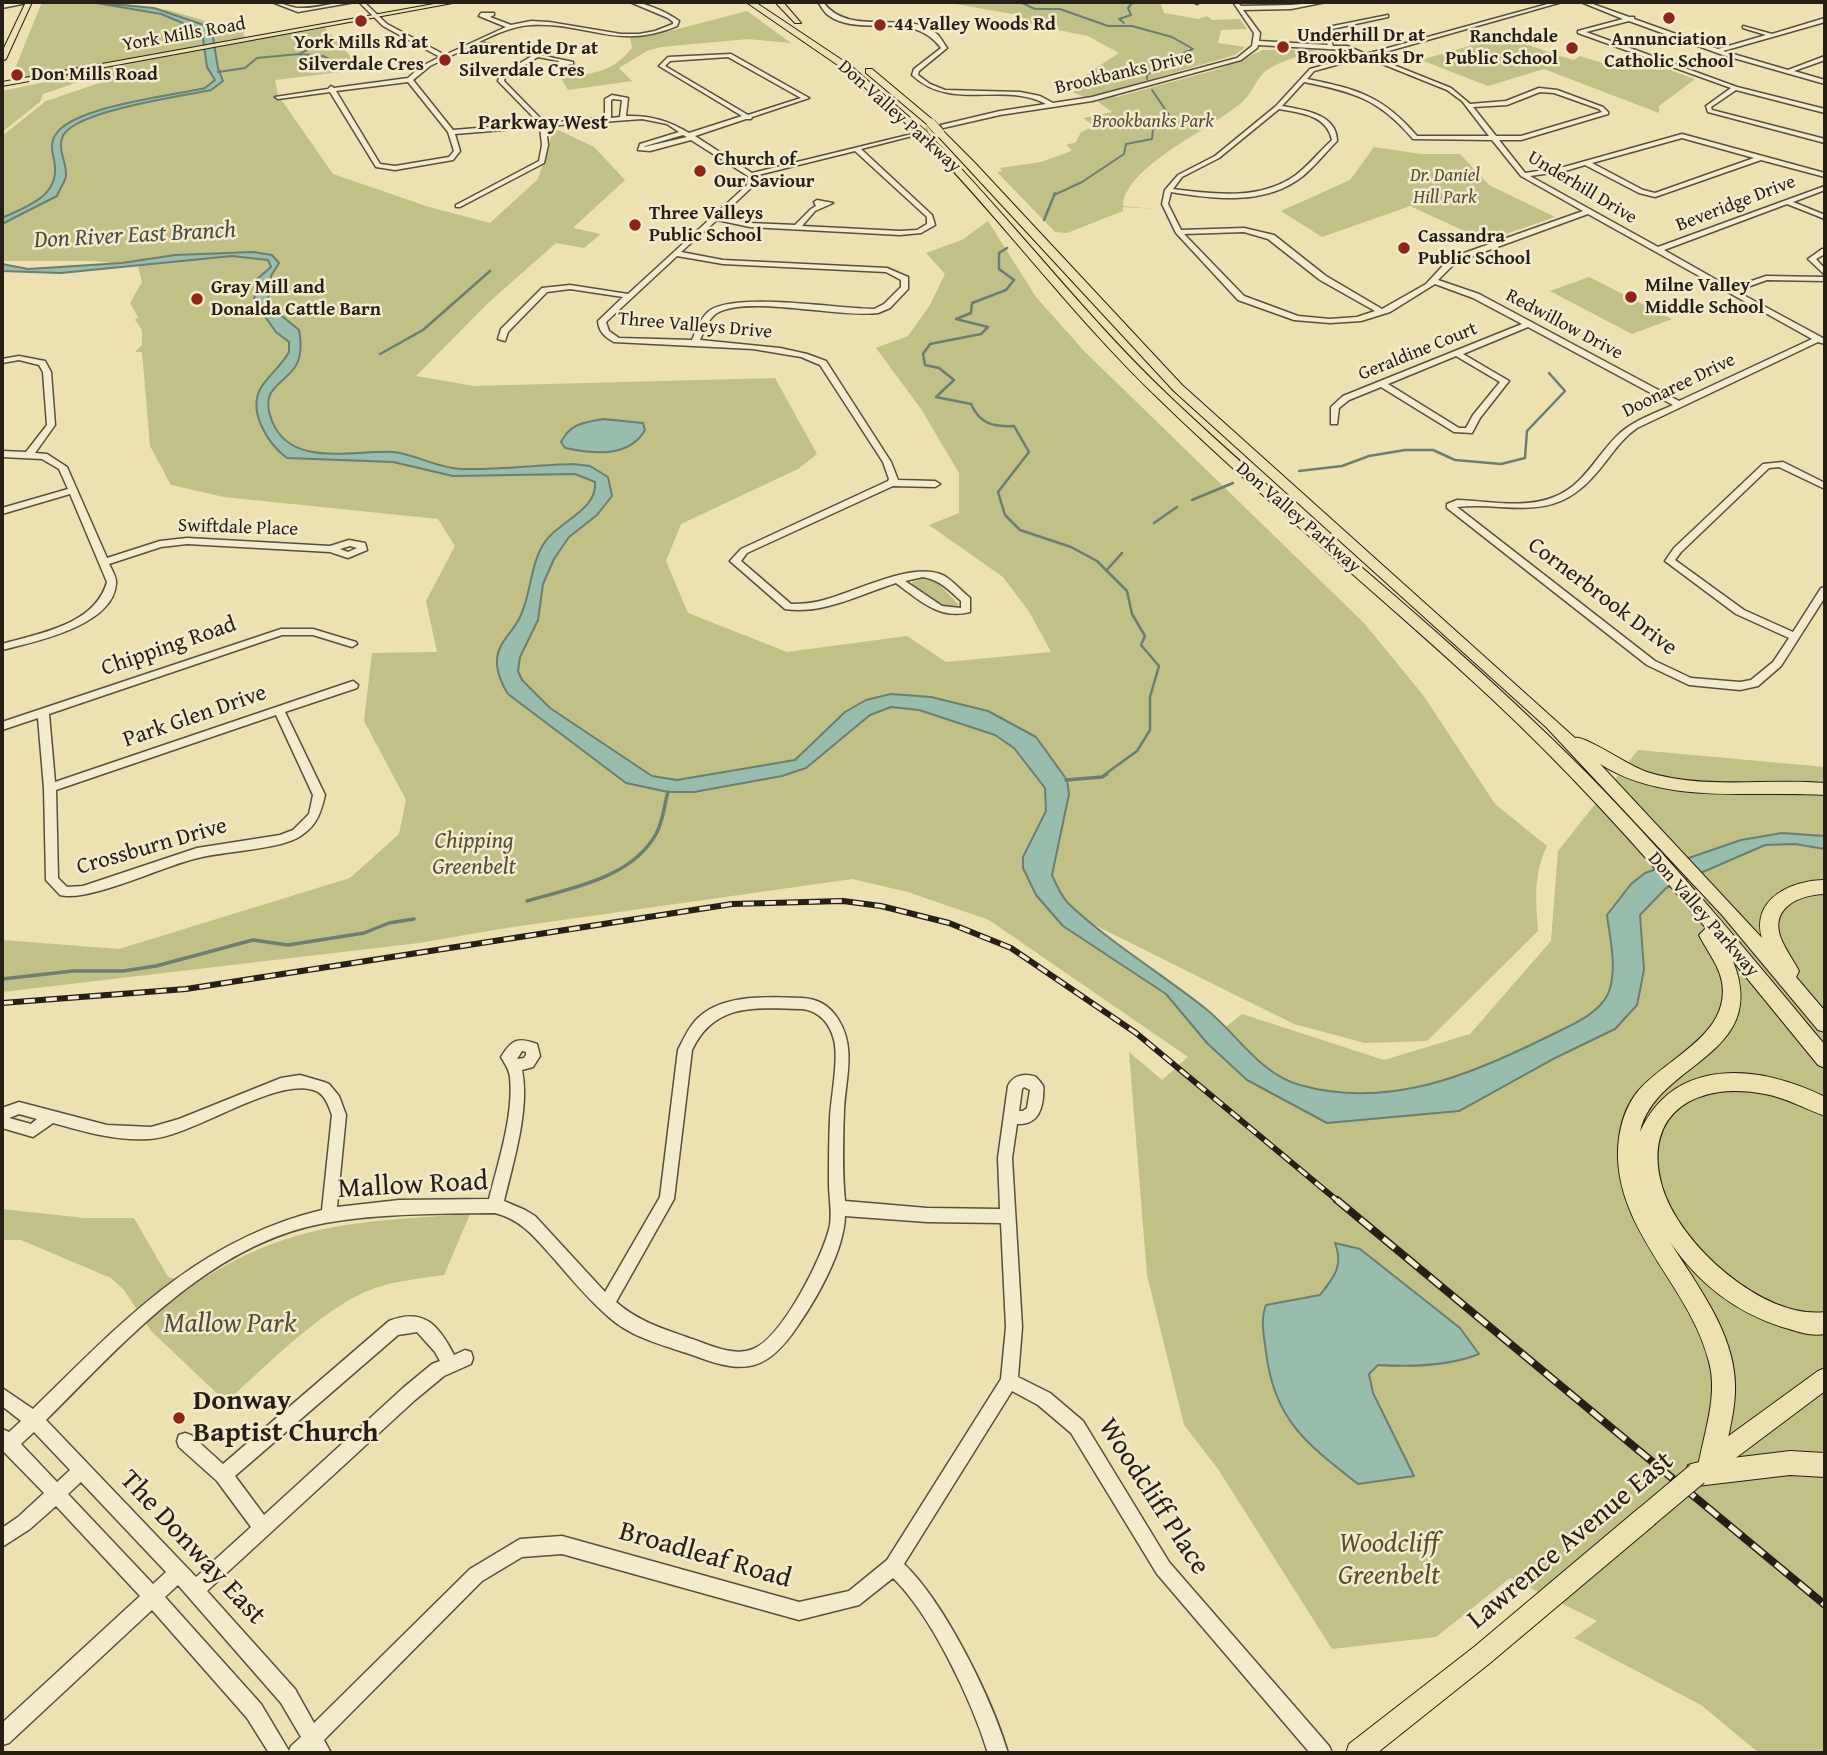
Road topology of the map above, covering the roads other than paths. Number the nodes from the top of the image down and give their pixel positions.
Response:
1 (19, 2) edge
2 (29, 2) edge
3 (275, 2) edge
4 (352, 2) edge
5 (361, 2) edge
6 (369, 2) edge
7 (441, 2) edge
8 (454, 2) edge
9 (632, 2) edge
10 (742, 2) edge
11 (750, 2) edge
12 (769, 2) edge
13 (779, 2) edge
14 (821, 2) edge
15 (1235, 2) edge
16 (1323, 2) edge
17 (1560, 2) edge
18 (1583, 2) edge
19 (2, 4) edge
20 (1241, 8) junction
21 (767, 13) junction
22 (378, 15) junction
23 (487, 16) dead end
24 (1386, 16) dead end
25 (1632, 18) junction
26 (1825, 20) edge
27 (798, 21) junction
28 (511, 27) junction
29 (1745, 27) dead end
30 (808, 28) dead end
31 (819, 36) dead end
32 (1774, 36) junction
33 (2, 37) edge
34 (476, 43) junction
35 (1278, 45) joint
36 (1255, 46) junction
37 (1331, 47) junction
38 (1718, 51) junction
39 (453, 53) junction
40 (1365, 54) junction
41 (538, 55) junction
42 (445, 57) junction
43 (1825, 58) edge
44 (2, 59) edge
45 (562, 61) dead end
46 (1787, 72) junction
47 (410, 80) junction
48 (1304, 80) junction
49 (2, 82) edge
50 (1825, 82) edge
51 (331, 88) junction
52 (1735, 88) junction
53 (278, 97) dead end
54 (1054, 106) junction
55 (1469, 106) junction
56 (1278, 107) junction
57 (1825, 111) edge
58 (623, 117) junction
59 (608, 118) junction
60 (748, 118) junction
61 (543, 124) junction
62 (942, 129) junction
63 (451, 132) junction
64 (917, 132) junction
65 (690, 135) junction
66 (1495, 138) junction
67 (1825, 142) edge
68 (857, 149) junction
69 (1762, 157) junction
70 (1586, 163) junction
71 (751, 175) junction
72 (1523, 175) junction
73 (1825, 175) edge
74 (1825, 188) edge
75 (1168, 190) junction
76 (1787, 202) junction
77 (458, 206) dead end
78 (820, 207) dead end
79 (1587, 212) junction
80 (1825, 217) edge
81 (716, 218) junction
82 (796, 228) junction
83 (1178, 232) junction
84 (1658, 250) junction
85 (1825, 251) edge
86 (678, 254) junction
87 (1825, 276) edge
88 (1433, 281) junction
89 (1731, 290) junction
90 (629, 296) junction
91 (1382, 312) junction
92 (1529, 324) junction
93 (502, 339) dead end
94 (1822, 341) edge
95 (694, 344) junction
96 (1456, 353) junction
97 (2, 361) edge
98 (1381, 383) junction
99 (1678, 404) junction
100 (1334, 422) dead end
101 (30, 453) junction
102 (2, 454) edge
103 (892, 483) junction
104 (935, 484) dead end
105 (1825, 486) edge
106 (74, 490) junction
107 (1452, 504) joint
108 (2, 511) edge
109 (331, 549) dead end
110 (105, 562) junction
111 (899, 581) junction
112 (1825, 590) edge
113 (1795, 637) junction
114 (352, 643) dead end
115 (2, 647) edge
116 (353, 685) dead end
117 (279, 711) junction
118 (43, 712) junction
119 (1552, 723) junction
120 (2, 726) edge
121 (50, 788) junction
122 (1825, 789) edge
123 (1825, 887) edge
124 (1694, 903) junction
125 (1811, 1007) junction
126 (1825, 1024) edge
127 (1825, 1059) edge
128 (514, 1065) dead end
129 (1825, 1107) edge
130 (2, 1114) edge
131 (1012, 1117) dead end
132 (49, 1118) junction
133 (2, 1122) edge
134 (495, 1206) junction
135 (838, 1208) junction
136 (329, 1216) junction
137 (1007, 1216) junction
138 (607, 1303) junction
139 (1825, 1323) edge
140 (1825, 1378) edge
141 (1009, 1381) junction
142 (2, 1396) edge
143 (34, 1420) junction
144 (5, 1441) edge
145 (185, 1441) dead end
146 (1825, 1465) edge
147 (1704, 1468) junction
148 (82, 1470) junction
149 (223, 1475) junction
150 (57, 1494) junction
151 (261, 1526) junction
152 (2, 1538) edge
153 (893, 1566) junction
154 (179, 1572) junction
155 (195, 1590) junction
156 (154, 1597) junction
157 (2, 1737) edge
158 (317, 1745) edge
159 (280, 1753) edge
160 (298, 1753) edge
161 (998, 1753) edge
162 (1322, 1753) edge
163 (1358, 1753) edge

1 - 2 street
1 - 19 street
1 - 33 main road
2 - 44 main road
3 - 4 street
5 - 22 street
6 - 22 street
7 - 22 main road, York Mills Road
8 - 22 main road, York Mills Road
9 - 28 street
10 - 21 highway
11 - 21 highway, Don Valley Parkway
12 - 27 highway
13 - 27 highway
14 - 54 street
15 - 20 street
16 - 20 street
17 - 40 street
18 - 25 street
20 - 36 street
21 - 64 highway, Don Valley Parkway
22 - 39 street
22 - 42 street
22 - 49 main road, York Mills Road
23 - 28 street
24 - 37 street
25 - 38 street
25 - 52 street
26 - 32 street
27 - 30 highway
28 - 34 street
29 - 32 street
31 - 62 highway, Don Valley Parkway, bridge
32 - 38 street
34 - 39 street
34 - 41 street
35 - 36 street
35 - 37 street, Underhill Drive
36 - 54 street, Brookbanks Drive
37 - 40 street, Underhill Drive
38 - 46 street
39 - 42 street
40 - 48 street
40 - 55 street, Underhill Drive
41 - 45 street
41 - 61 street
42 - 47 street
43 - 46 street
46 - 50 street
47 - 51 street
47 - 63 street
48 - 56 street
48 - 66 street
51 - 53 street
51 - 63 street
52 - 57 street
52 - 67 street
54 - 62 street, Brookbanks Drive
55 - 66 street, Underhill Drive
55 - 66 street
56 - 75 street
56 - 75 street
58 - 59 street
58 - 59 street
58 - 65 street
59 - 61 street
60 - 60 street
60 - 65 street
61 - 63 street
61 - 77 street
62 - 119 highway, Don Valley Parkway
64 - 68 street
64 - 124 highway, Don Valley Parkway
65 - 65 street
65 - 71 street
66 - 72 street, Underhill Drive
68 - 71 street
68 - 82 street
69 - 70 street
69 - 70 street
69 - 73 street
70 - 72 street
71 - 81 street, Three Valleys Drive
72 - 79 street, Underhill Drive
74 - 76 street, Beveridge Drive
75 - 83 street
76 - 80 street
76 - 84 street, Beveridge Drive
78 - 82 street
79 - 84 street, Underhill Drive
79 - 88 street
81 - 82 street
81 - 86 street, Three Valleys Drive
83 - 91 street
83 - 91 street
84 - 89 street, Underhill Drive
85 - 87 street
86 - 90 street, Three Valleys Drive
86 - 95 street
87 - 89 street
88 - 91 street
88 - 92 street, Redwillow Drive
89 - 94 street, Underhill Drive
90 - 93 street
90 - 95 street, Three Valleys Drive
92 - 96 street, Geraldine Court
92 - 99 street, Redwillow Drive
94 - 99 street, Doonaree Drive
95 - 103 street, Three Valleys Drive
96 - 98 street, Geraldine Court
96 - 98 street
97 - 101 street
98 - 100 street, Geraldine Court
99 - 107 street, Doonaree Drive
101 - 102 street
101 - 106 street
103 - 104 street
103 - 111 street
105 - 113 street
106 - 108 street
106 - 110 street
107 - 113 street, Cornerbrook Drive
109 - 110 street, Swiftdale Place
110 - 115 street
111 - 111 street
112 - 113 street, Cornerbrook Drive
114 - 118 street, Chipping Road
116 - 117 street, Park Glen Drive
117 - 121 street, Park Glen Drive
117 - 121 street, Crossburn Drive
118 - 120 street, Chipping Road
118 - 121 street, Crossburn Drive
119 - 122 highway
119 - 125 highway, Don Valley Parkway
123 - 125 highway
124 - 127 highway, Don Valley Parkway
124 - 147 highway
125 - 126 highway, Don Valley Parkway
128 - 134 street
129 - 139 highway
130 - 132 street
131 - 137 street, Broadleaf Road
132 - 133 street
132 - 136 street
134 - 136 street, Mallow Road
134 - 138 street, Mallow Road
135 - 137 street
135 - 138 street, Mallow Road
135 - 138 street
136 - 143 street, Mallow Road
137 - 141 street, Broadleaf Road
140 - 147 main road, Lawrence Avenue East
141 - 153 street, Broadleaf Road
141 - 162 street, Woodcliff Place
142 - 143 street, The Donway East
143 - 144 street, Mallow Road
143 - 148 street, The Donway East
144 - 150 street
145 - 149 street
146 - 147 highway
147 - 163 main road, Lawrence Avenue East, bridge
148 - 150 street
148 - 154 street, The Donway East
149 - 151 street
149 - 151 street
150 - 152 street
150 - 156 street
151 - 155 street
153 - 158 street, Broadleaf Road
153 - 161 street
154 - 155 street, The Donway East
154 - 156 street
155 - 158 street, The Donway East
156 - 157 street
156 - 159 street
158 - 160 street, Broadleaf Road

